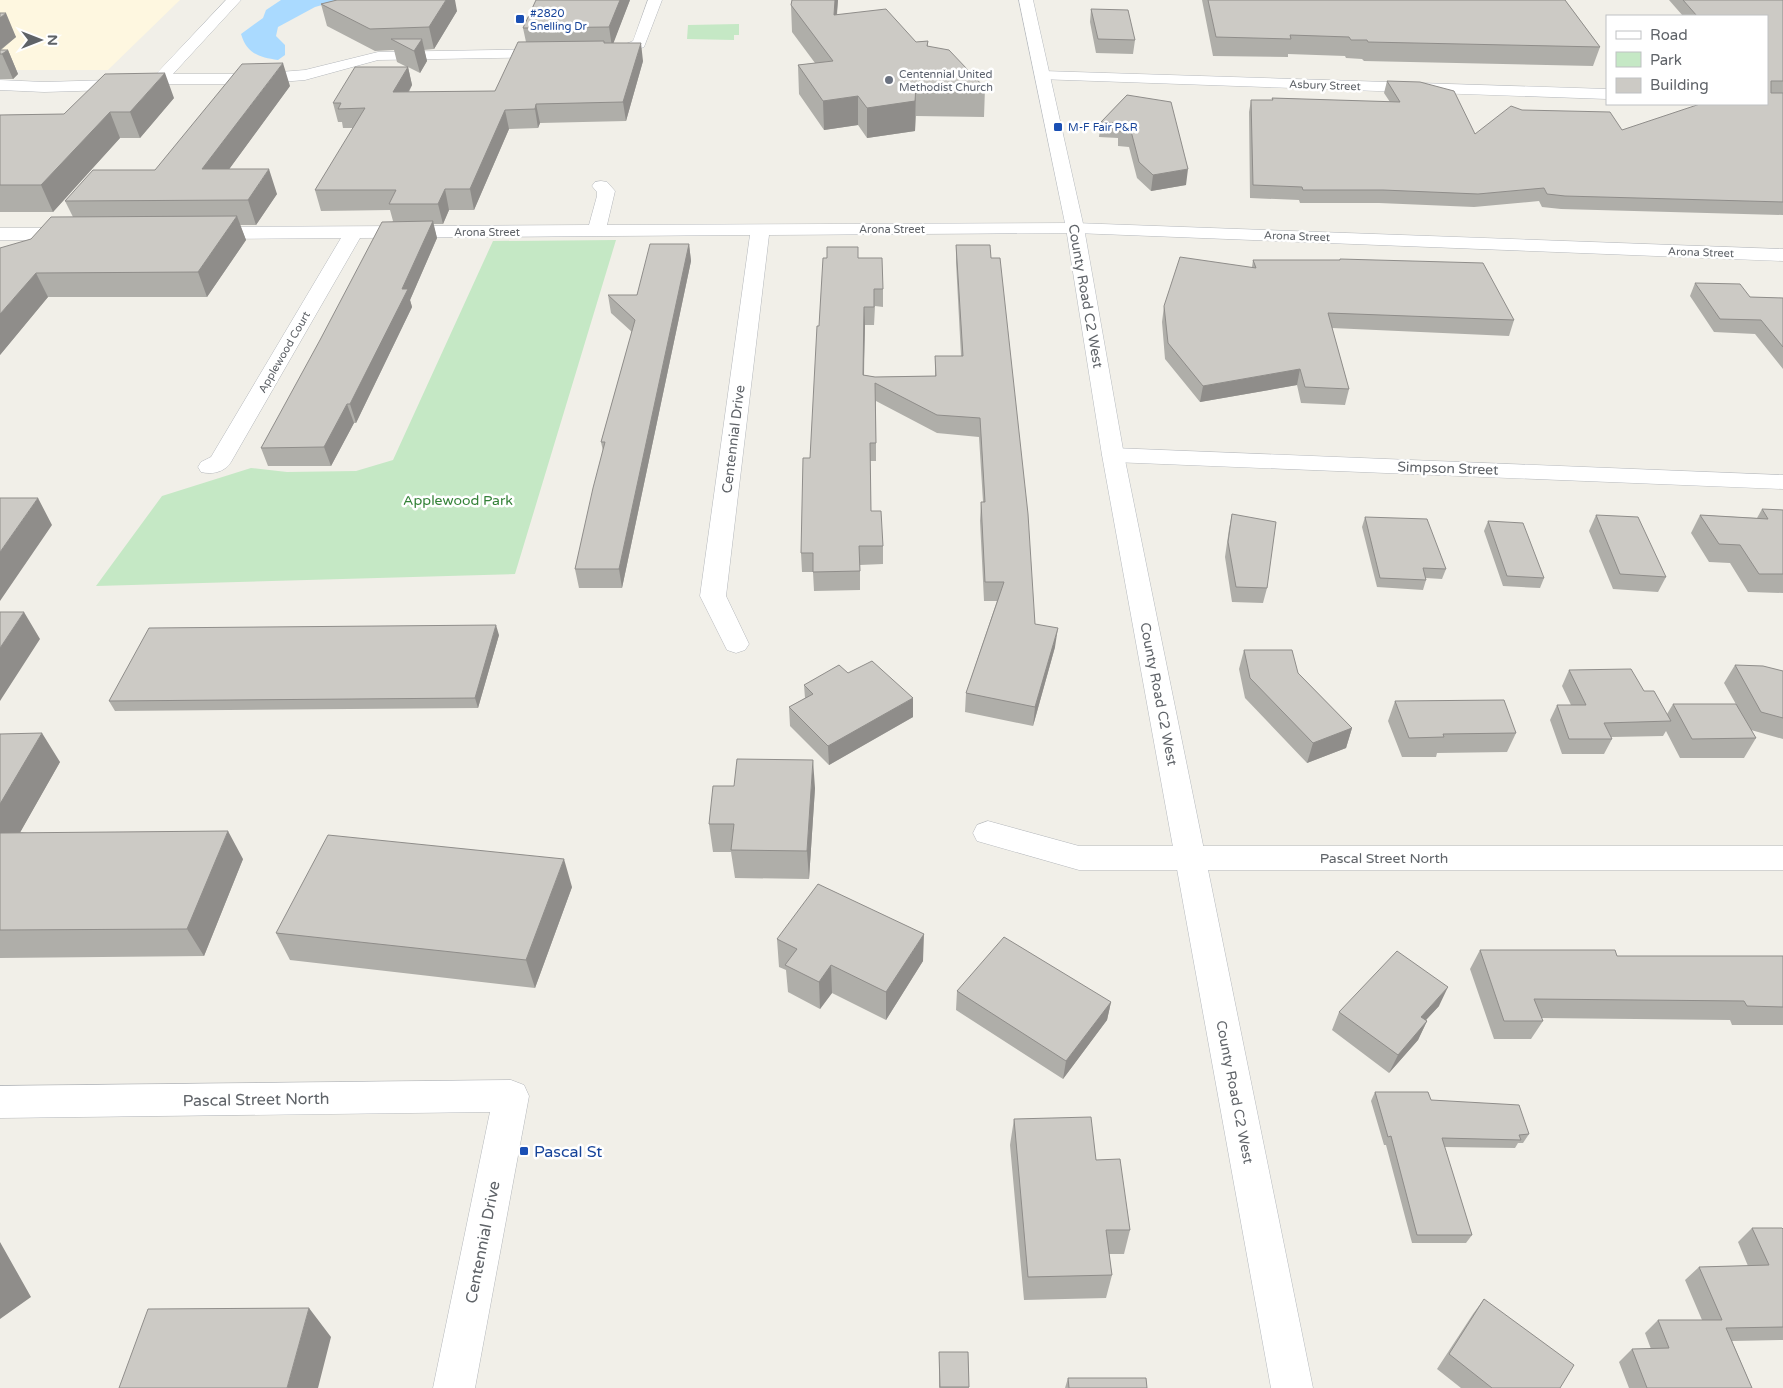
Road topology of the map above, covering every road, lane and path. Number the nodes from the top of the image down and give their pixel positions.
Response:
1 (234, 0) edge
2 (655, 0) edge
3 (1026, 0) edge
4 (567, 53) edge
5 (586, 53) edge
6 (1043, 76) junction
7 (160, 79) junction
8 (0, 85) edge
9 (1606, 94) edge
10 (601, 186) dead end
11 (1075, 228) junction
12 (760, 230) junction
13 (596, 231) junction
14 (354, 232) junction
15 (187, 233) edge
16 (0, 234) edge
17 (88, 234) edge
18 (1783, 255) edge
19 (1112, 455) junction
20 (209, 467) dead end
21 (1783, 482) edge
22 (736, 644) dead end
23 (988, 833) dead end
24 (1190, 858) junction
25 (1783, 858) edge
26 (511, 1096) joint
27 (0, 1102) edge
28 (454, 1388) edge
29 (1292, 1388) edge

1 - 7 street
2 - 5 street
3 - 6 street, County Road C2 West
4 - 7 street
6 - 9 street, Asbury Street
6 - 11 street, County Road C2 West
7 - 8 street
10 - 13 street
11 - 12 street, Arona Street
11 - 18 street, Arona Street
11 - 19 street, County Road C2 West
12 - 13 street, Arona Street
12 - 22 street, Centennial Drive
13 - 14 street, Arona Street
14 - 15 street, Arona Street
14 - 20 street, Applewood Court
16 - 17 street
19 - 21 street, Simpson Street
19 - 24 street, County Road C2 West
23 - 24 street, Pascal Street North
24 - 25 street, Pascal Street North
24 - 29 street, County Road C2 West
26 - 27 street, Pascal Street North
26 - 28 street, Centennial Drive

